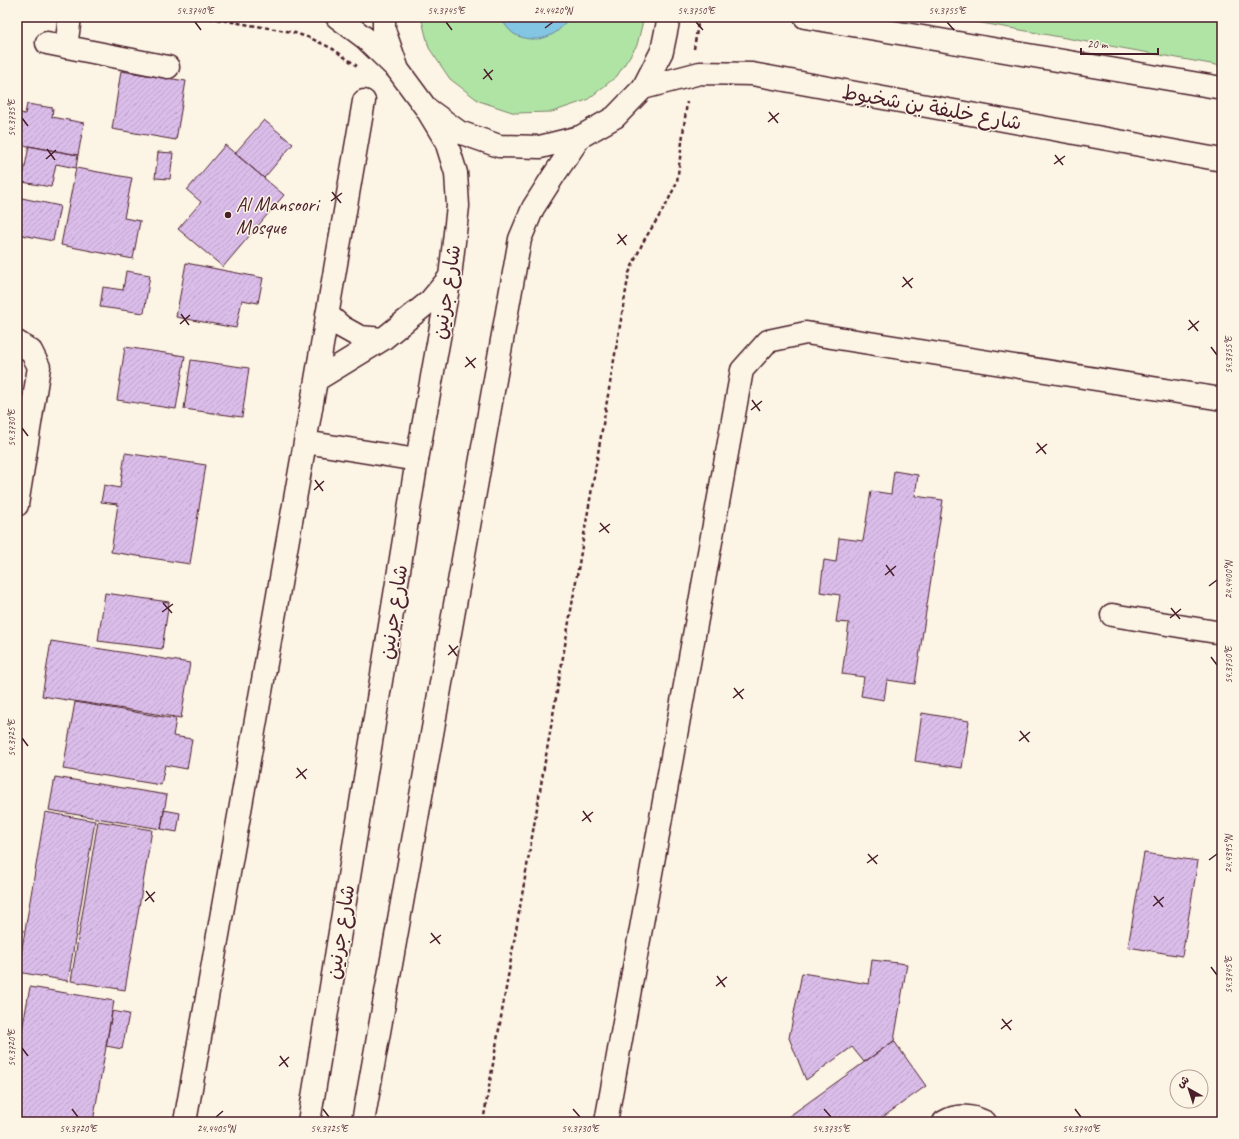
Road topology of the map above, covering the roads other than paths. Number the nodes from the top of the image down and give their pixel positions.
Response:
1 (70, 17) edge
2 (337, 17) edge
3 (384, 17) edge
4 (669, 17) edge
5 (805, 17) edge
6 (168, 67) dead end
7 (398, 70) junction
8 (643, 88) junction
9 (1222, 88) edge
10 (364, 100) dead end
11 (426, 108) junction
12 (580, 137) junction
13 (1222, 160) edge
14 (450, 277) junction
15 (327, 314) junction
16 (383, 340) junction
17 (17, 342) edge
18 (316, 380) junction
19 (1222, 399) edge
20 (305, 442) junction
21 (417, 460) junction
22 (17, 505) edge
23 (1112, 615) dead end
24 (1222, 633) edge
25 (185, 1122) edge
26 (309, 1122) edge
27 (363, 1122) edge
28 (606, 1122) edge
29 (944, 1122) edge
30 (985, 1122) edge

1 - 6 main road
2 - 7 main road
3 - 7 main road
4 - 8 main road
5 - 9 main road
7 - 11 main road
8 - 12 main road
8 - 13 main road, شارع خليفة بن شخبوط
10 - 15 main road
11 - 12 main road
11 - 14 main road, شارع جرنين
12 - 27 main road
14 - 16 main road
14 - 21 main road, شارع جرنين
15 - 16 main road
15 - 18 main road
16 - 18 main road
17 - 22 main road
18 - 20 main road
19 - 28 main road
20 - 21 main road
20 - 25 main road
21 - 26 main road, شارع جرنين
23 - 24 main road
29 - 30 main road

